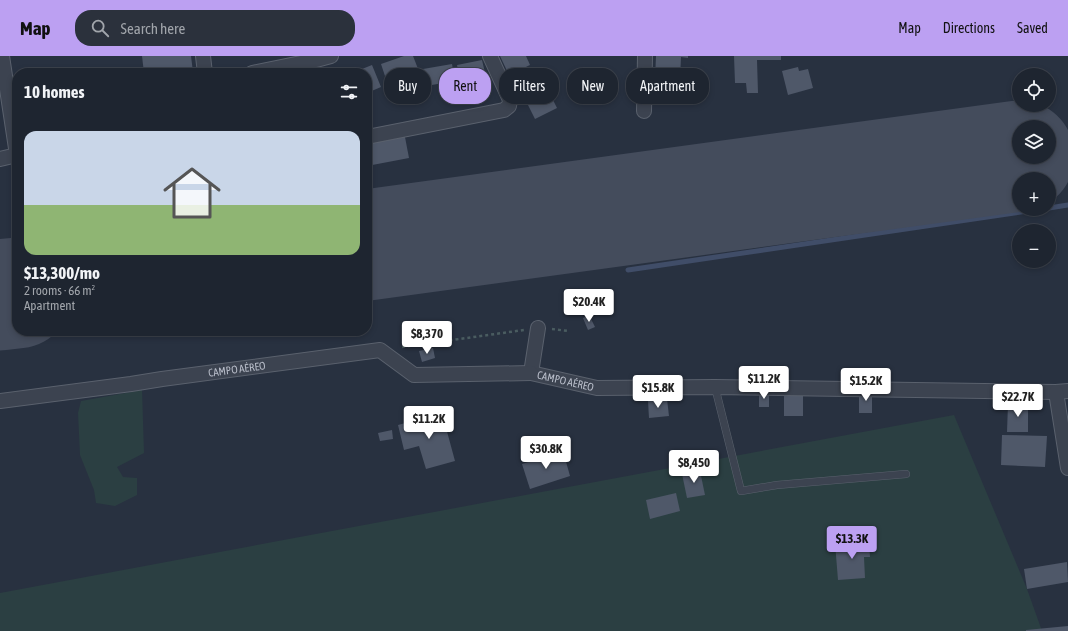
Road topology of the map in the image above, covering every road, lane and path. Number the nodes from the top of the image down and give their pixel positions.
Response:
1 (2, 56) edge
2 (203, 56) edge
3 (331, 56) edge
4 (490, 56) edge
5 (645, 56) edge
6 (316, 63) edge
7 (204, 68) edge
8 (284, 68) edge
9 (644, 111) dead end
10 (12, 122) edge
11 (372, 136) edge
12 (12, 156) edge
13 (0, 159) edge
14 (538, 328) joint
15 (380, 350) junction
16 (531, 374) junction
17 (715, 387) junction
18 (1062, 391) edge
19 (0, 401) edge
20 (1068, 468) edge
21 (906, 474) dead end

1 - 10 street
2 - 7 street
3 - 6 street
4 - 11 street
5 - 9 street
6 - 8 street
12 - 13 street
14 - 15 path
14 - 16 street, CAMPO AÉREO
15 - 16 street
15 - 19 street, CAMPO AÉREO
16 - 17 street, CAMPO AÉREO
17 - 18 street, CAMPO AÉREO
17 - 21 lane
18 - 20 street

